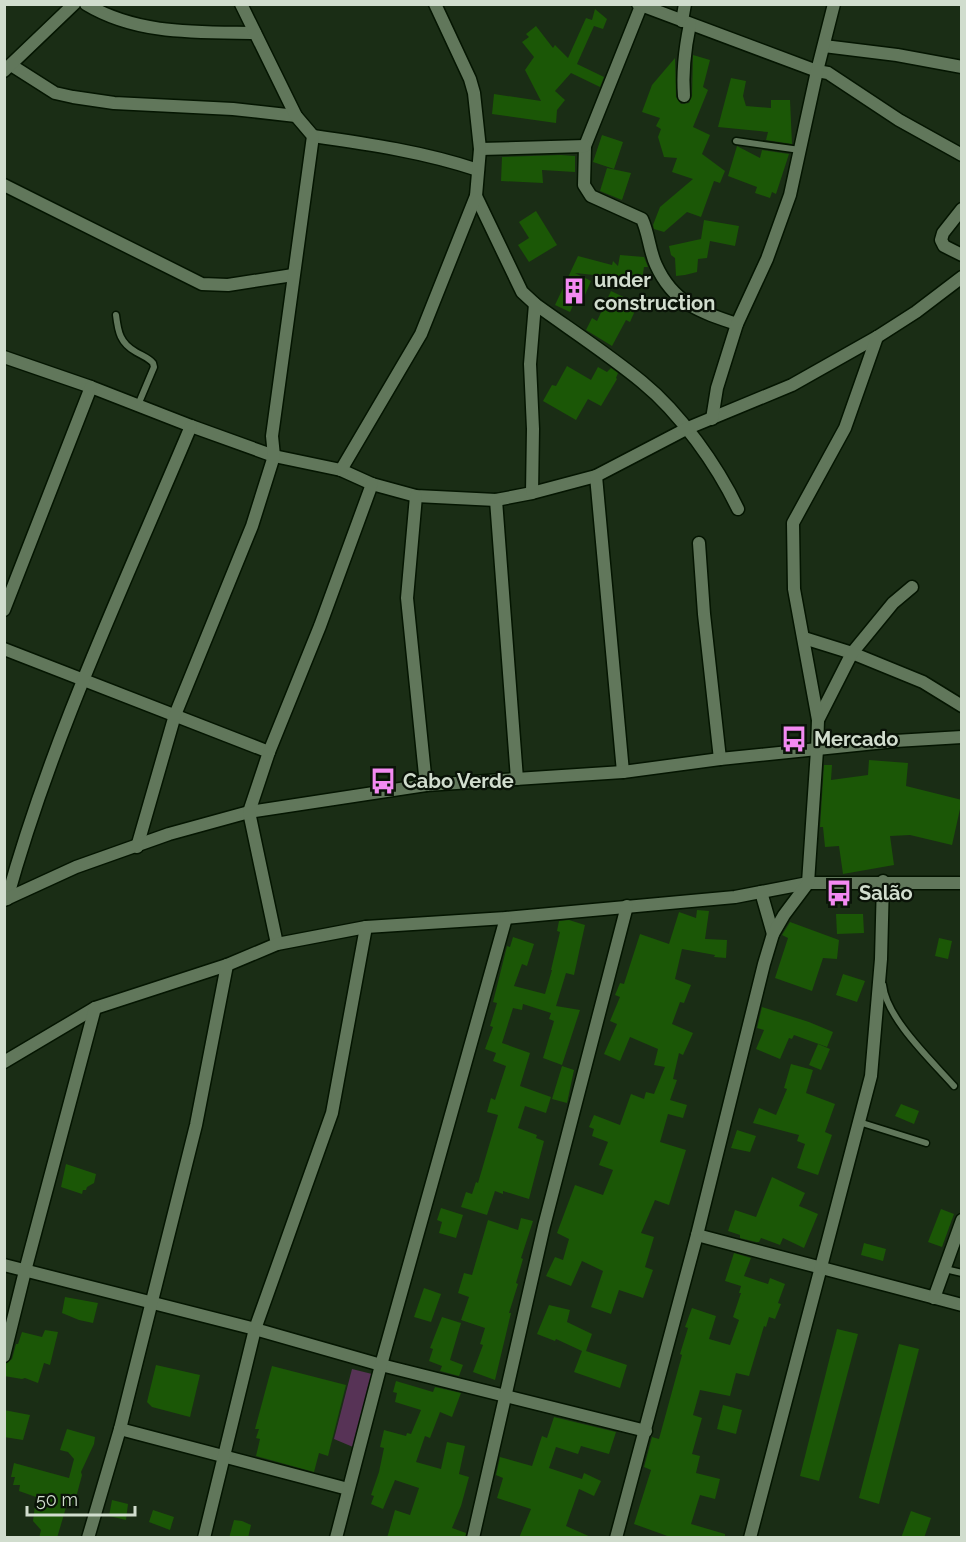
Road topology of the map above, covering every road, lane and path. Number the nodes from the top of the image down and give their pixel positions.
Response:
1 (74, 4) edge
2 (86, 4) edge
3 (241, 4) edge
4 (435, 4) edge
5 (685, 4) edge
6 (834, 4) edge
7 (640, 5) edge
8 (686, 23) junction
9 (255, 33) junction
10 (824, 46) junction
11 (8, 68) edge
12 (962, 68) edge
13 (816, 71) junction
14 (684, 96) dead end
15 (296, 116) junction
16 (313, 136) junction
17 (736, 141) dead end
18 (585, 146) junction
19 (480, 149) junction
20 (801, 150) junction
21 (962, 155) edge
22 (478, 170) junction
23 (4, 185) edge
24 (476, 196) junction
25 (962, 209) edge
26 (962, 255) edge
27 (293, 275) junction
28 (962, 277) edge
29 (535, 304) junction
30 (116, 315) dead end
31 (737, 324) junction
32 (877, 337) junction
33 (4, 357) edge
34 (92, 387) junction
35 (138, 405) junction
36 (712, 419) junction
37 (191, 426) junction
38 (688, 428) junction
39 (274, 456) junction
40 (341, 470) junction
41 (596, 476) junction
42 (372, 484) junction
43 (532, 493) junction
44 (416, 496) junction
45 (495, 500) junction
46 (738, 509) dead end
47 (699, 543) dead end
48 (912, 587) dead end
49 (4, 610) edge
50 (804, 638) junction
51 (4, 650) edge
52 (852, 653) junction
53 (84, 680) junction
54 (962, 706) edge
55 (176, 715) junction
56 (818, 720) junction
57 (962, 737) edge
58 (817, 750) junction
59 (269, 752) junction
60 (720, 759) junction
61 (623, 772) junction
62 (517, 780) junction
63 (426, 785) junction
64 (249, 812) junction
65 (136, 847) junction
66 (883, 882) junction
67 (808, 883) junction
68 (962, 883) edge
69 (761, 892) junction
70 (6, 899) edge
71 (627, 906) junction
72 (506, 918) junction
73 (366, 927) junction
74 (773, 934) junction
75 (277, 944) junction
76 (882, 959) junction
77 (227, 965) junction
78 (95, 1008) junction
79 (4, 1062) edge
80 (954, 1086) dead end
81 (859, 1122) junction
82 (926, 1143) dead end
83 (962, 1220) edge
84 (697, 1235) junction
85 (4, 1265) edge
86 (822, 1267) junction
87 (944, 1268) junction
88 (25, 1271) junction
89 (962, 1273) edge
90 (934, 1298) junction
91 (150, 1302) junction
92 (962, 1305) edge
93 (255, 1329) junction
94 (4, 1356) edge
95 (381, 1365) junction
96 (506, 1395) junction
97 (120, 1429) junction
98 (646, 1431) junction
99 (223, 1455) junction
100 (348, 1489) junction
101 (88, 1538) edge
102 (204, 1538) edge
103 (336, 1538) edge
104 (473, 1538) edge
105 (616, 1538) edge
106 (750, 1538) edge

1 - 11 street
2 - 9 street
3 - 9 street
4 - 19 street
5 - 8 street
6 - 10 street
7 - 8 street
7 - 18 street
8 - 13 street
8 - 14 street
9 - 15 street
10 - 12 street
10 - 13 street
11 - 15 street
13 - 20 street
13 - 21 street
15 - 16 street
16 - 22 street
16 - 27 street
17 - 20 lane
18 - 19 street
18 - 31 street
19 - 22 street
20 - 31 street
22 - 24 street
23 - 27 street
24 - 29 street
24 - 40 street
25 - 26 street
27 - 39 street
28 - 32 street
29 - 38 street
29 - 43 street
30 - 35 lane
31 - 36 street
32 - 36 street
32 - 50 street
33 - 34 street
34 - 35 street
34 - 49 street
35 - 37 street
36 - 38 street
37 - 39 street
37 - 53 street
38 - 41 street
38 - 46 street
39 - 40 street
39 - 55 street
40 - 42 street
41 - 43 street
41 - 61 street
42 - 44 street
42 - 59 street
43 - 45 street
44 - 45 street
44 - 63 street
45 - 62 street
47 - 60 street
48 - 52 street
50 - 52 street
50 - 56 street
51 - 53 street
52 - 54 street
52 - 56 street
53 - 55 street
53 - 70 street
55 - 59 street
55 - 65 street
56 - 58 street
57 - 58 street
58 - 60 street
58 - 67 street
59 - 64 street
60 - 61 street
61 - 62 street
62 - 63 street
63 - 64 street
64 - 65 street
64 - 75 street
65 - 70 street
66 - 67 street
66 - 68 street
66 - 76 street
67 - 69 street
67 - 74 street
69 - 71 street
69 - 74 street
71 - 72 street
71 - 96 street
72 - 73 street
72 - 95 street
73 - 75 street
73 - 93 street
74 - 84 street
75 - 77 street
76 - 80 lane
76 - 81 street
77 - 78 street
77 - 91 street
78 - 79 street
78 - 88 street
81 - 82 lane
81 - 86 street
83 - 87 street
84 - 86 street
84 - 98 street
85 - 88 street
86 - 90 street
86 - 106 street
87 - 89 lane
87 - 90 street
88 - 91 street
88 - 94 street
90 - 92 street
91 - 93 street
91 - 97 street
93 - 95 street
93 - 99 street
95 - 96 street
95 - 100 street
96 - 98 street
96 - 104 street
97 - 99 street
97 - 101 street
98 - 105 street
99 - 100 street
99 - 102 street
100 - 103 street

